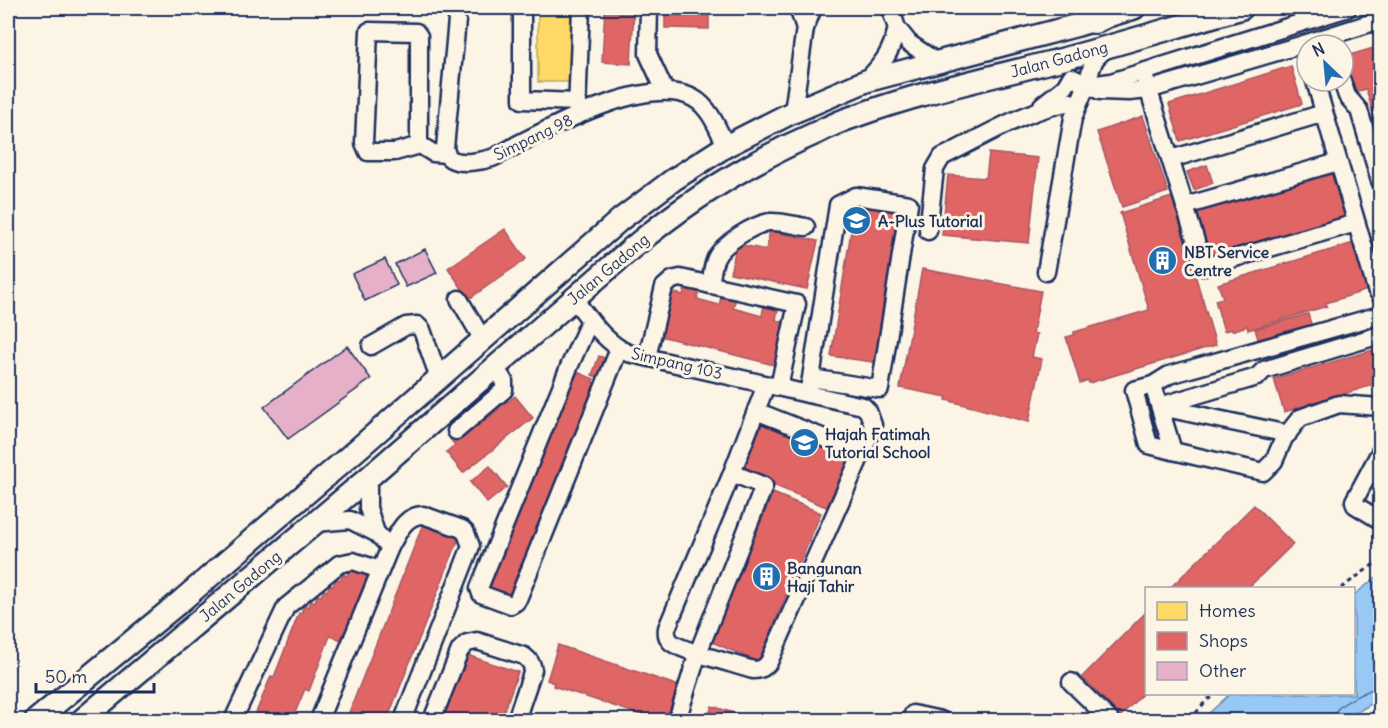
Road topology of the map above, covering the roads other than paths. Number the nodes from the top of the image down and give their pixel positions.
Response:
1 (522, 8) edge
2 (580, 8) edge
3 (649, 8) edge
4 (798, 8) edge
5 (813, 8) edge
6 (890, 8) edge
7 (904, 8) edge
8 (1119, 8) edge
9 (1134, 8) edge
10 (1242, 8) edge
11 (1348, 8) edge
12 (1320, 16) junction
13 (457, 20) dead end
14 (1094, 20) junction
15 (1380, 20) edge
16 (1297, 24) junction
17 (897, 26) junction
18 (805, 28) junction
19 (1300, 33) edge
20 (1325, 33) edge
21 (1348, 33) edge
22 (1107, 47) junction
23 (1295, 52) edge
24 (937, 62) junction
25 (1143, 72) junction
26 (1074, 73) junction
27 (866, 81) junction
28 (1148, 90) junction
29 (665, 91) junction
30 (1318, 93) edge
31 (1346, 93) edge
32 (577, 108) junction
33 (1072, 110) junction
34 (793, 112) junction
35 (1324, 113) junction
36 (1028, 114) junction
37 (420, 145) junction
38 (726, 146) junction
39 (452, 157) junction
40 (1171, 159) junction
41 (1338, 162) junction
42 (1380, 182) edge
43 (1185, 206) junction
44 (1356, 224) junction
45 (806, 227) dead end
46 (928, 231) dead end
47 (1046, 272) dead end
48 (710, 285) junction
49 (1380, 295) edge
50 (573, 298) junction
51 (459, 299) dead end
52 (1380, 315) edge
53 (590, 320) junction
54 (1380, 335) edge
55 (483, 340) junction
56 (371, 346) dead end
57 (619, 349) junction
58 (647, 357) junction
59 (495, 367) junction
60 (439, 378) junction
61 (1153, 385) junction
62 (773, 386) junction
63 (810, 386) junction
64 (1160, 406) junction
65 (1380, 407) edge
66 (756, 411) junction
67 (456, 431) dead end
68 (1288, 434) junction
69 (1173, 451) junction
70 (1380, 452) edge
71 (862, 453) junction
72 (732, 473) junction
73 (368, 478) junction
74 (1380, 518) edge
75 (315, 523) junction
76 (376, 533) junction
77 (390, 547) junction
78 (380, 570) junction
79 (181, 601) junction
80 (221, 603) junction
81 (698, 653) junction
82 (1071, 682) dead end
83 (912, 717) edge
84 (36, 720) edge
85 (82, 720) edge
86 (233, 720) edge
87 (319, 720) edge
88 (403, 720) edge
89 (432, 720) edge
90 (516, 720) edge
91 (677, 720) edge
92 (941, 720) edge
93 (1110, 720) edge

1 - 32 street
2 - 32 street
3 - 29 street
4 - 18 street
5 - 18 street
6 - 17 street
7 - 17 street
8 - 14 highway
9 - 14 main road, Jalan Gadong
10 - 22 main road, Jalan Gadong
11 - 12 street
12 - 16 street
12 - 20 street
13 - 39 street
14 - 24 main road, Jalan Gadong
15 - 21 street
16 - 19 street
16 - 25 street
17 - 24 street
17 - 27 street
18 - 34 street
22 - 26 main road, Jalan Gadong
22 - 26 street
23 - 28 street
24 - 27 main road, Jalan Gadong
25 - 26 street
25 - 28 street
26 - 28 street
26 - 33 street
26 - 36 street
26 - 50 main road, Jalan Gadong
27 - 34 main road, Jalan Gadong
28 - 40 street
29 - 32 street, Simpang 98
29 - 38 street, Simpang 98
30 - 35 street
31 - 42 street
32 - 39 street, Simpang 98
33 - 36 street
33 - 47 street
34 - 38 main road, Jalan Gadong
35 - 40 street
35 - 41 street
36 - 46 street
37 - 37 street
37 - 39 street
38 - 55 main road, Jalan Gadong
40 - 43 street
41 - 43 street
41 - 44 street
43 - 44 street
44 - 49 street
45 - 48 street
48 - 58 street
48 - 62 street
50 - 53 street, Simpang 103
50 - 59 main road, Jalan Gadong
51 - 55 street
52 - 61 street
53 - 57 street, Simpang 103
53 - 57 street
54 - 64 street
55 - 60 main road, Jalan Gadong
56 - 60 street
57 - 58 street, Simpang 103
58 - 62 street, Simpang 103
59 - 67 street
59 - 73 main road, Jalan Gadong
60 - 79 main road, Jalan Gadong
61 - 64 street
61 - 69 street
62 - 63 street, Simpang 103
62 - 66 street
63 - 63 street
63 - 71 street
64 - 68 street
64 - 69 street
65 - 68 street
66 - 71 street
66 - 72 street
68 - 69 street
70 - 74 street
71 - 81 street
72 - 81 street
72 - 81 street
73 - 75 main road, Jalan Gadong
73 - 76 street
75 - 76 street
75 - 80 main road, Jalan Gadong
76 - 77 street
77 - 78 street
77 - 88 street
78 - 86 street
78 - 87 street
79 - 80 main road
79 - 84 main road, Jalan Gadong
80 - 85 main road, Jalan Gadong
81 - 91 street
82 - 93 street
83 - 92 street
89 - 90 street

